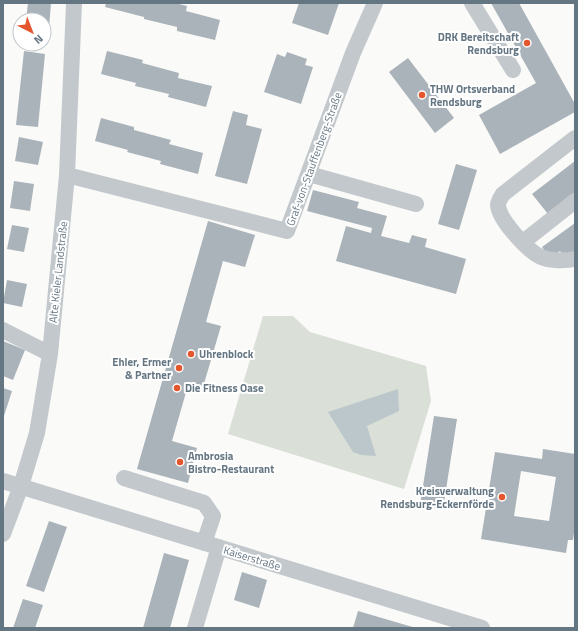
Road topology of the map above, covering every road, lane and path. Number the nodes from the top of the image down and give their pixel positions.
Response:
1 (74, 3) edge
2 (472, 3) edge
3 (373, 6) edge
4 (513, 70) dead end
5 (575, 138) edge
6 (309, 174) junction
7 (67, 175) junction
8 (575, 201) edge
9 (416, 204) dead end
10 (523, 242) junction
11 (575, 259) edge
12 (3, 330) edge
13 (50, 354) junction
14 (124, 478) dead end
15 (3, 481) edge
16 (21, 486) junction
17 (3, 534) edge
18 (212, 545) junction
19 (473, 627) edge
20 (194, 628) edge

1 - 7 street, Alte Kieler Landstraße
2 - 4 street
3 - 6 street, Graf-von-Stauffenberg-Straße
5 - 10 street
6 - 7 street, Graf-von-Stauffenberg-Straße
6 - 9 street
7 - 13 street, Alte Kieler Landstraße
8 - 10 street
10 - 11 street
12 - 13 street
13 - 16 street, Alte Kieler Landstraße
14 - 18 street
15 - 16 street, Kaiserstraße
16 - 17 street, Alte Kieler Landstraße
16 - 18 street, Kaiserstraße
18 - 19 street, Kaiserstraße
18 - 20 street

